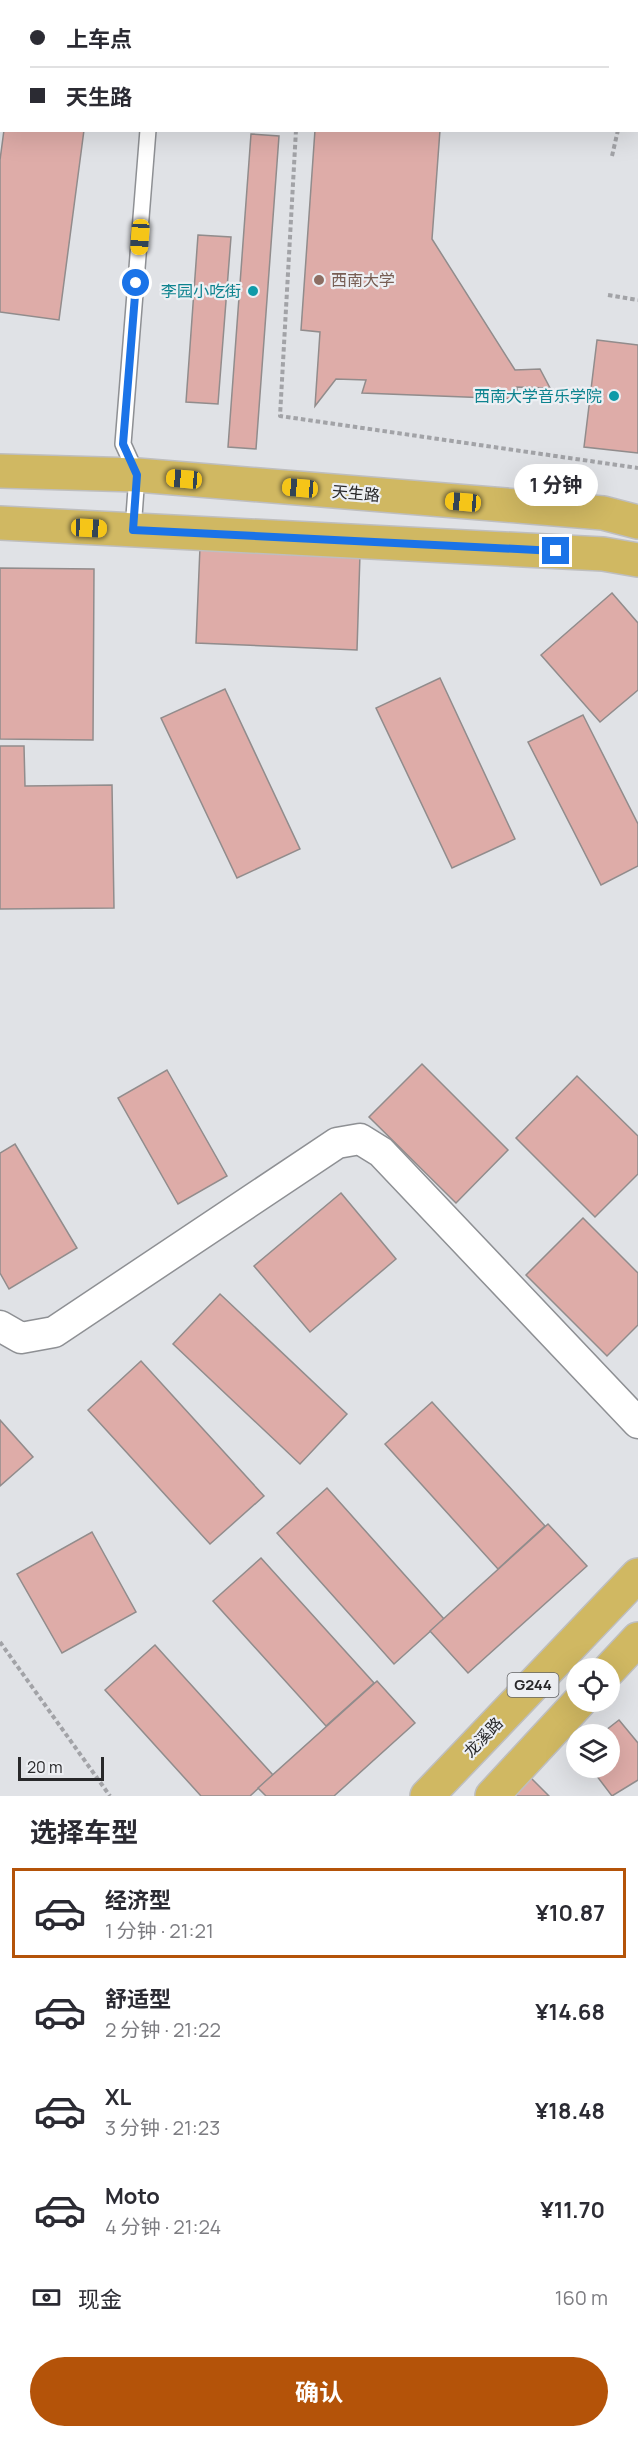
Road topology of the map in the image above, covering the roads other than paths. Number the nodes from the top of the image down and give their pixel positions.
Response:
1 (148, 132) edge
2 (0, 471) edge
3 (137, 475) junction
4 (638, 522) edge
5 (0, 523) edge
6 (133, 530) junction
7 (638, 560) edge
8 (0, 1326) edge
9 (638, 1423) edge
10 (638, 1575) edge
11 (638, 1639) edge
12 (620, 1658) edge
13 (570, 1712) edge
14 (427, 1796) edge
15 (492, 1796) edge

1 - 3 lane
2 - 3 highway, 天生路
3 - 4 highway, 天生路
3 - 6 lane
5 - 6 highway
6 - 7 highway
8 - 9 street
10 - 14 highway, 龙溪路 / G244
11 - 12 highway
13 - 15 highway, G244

